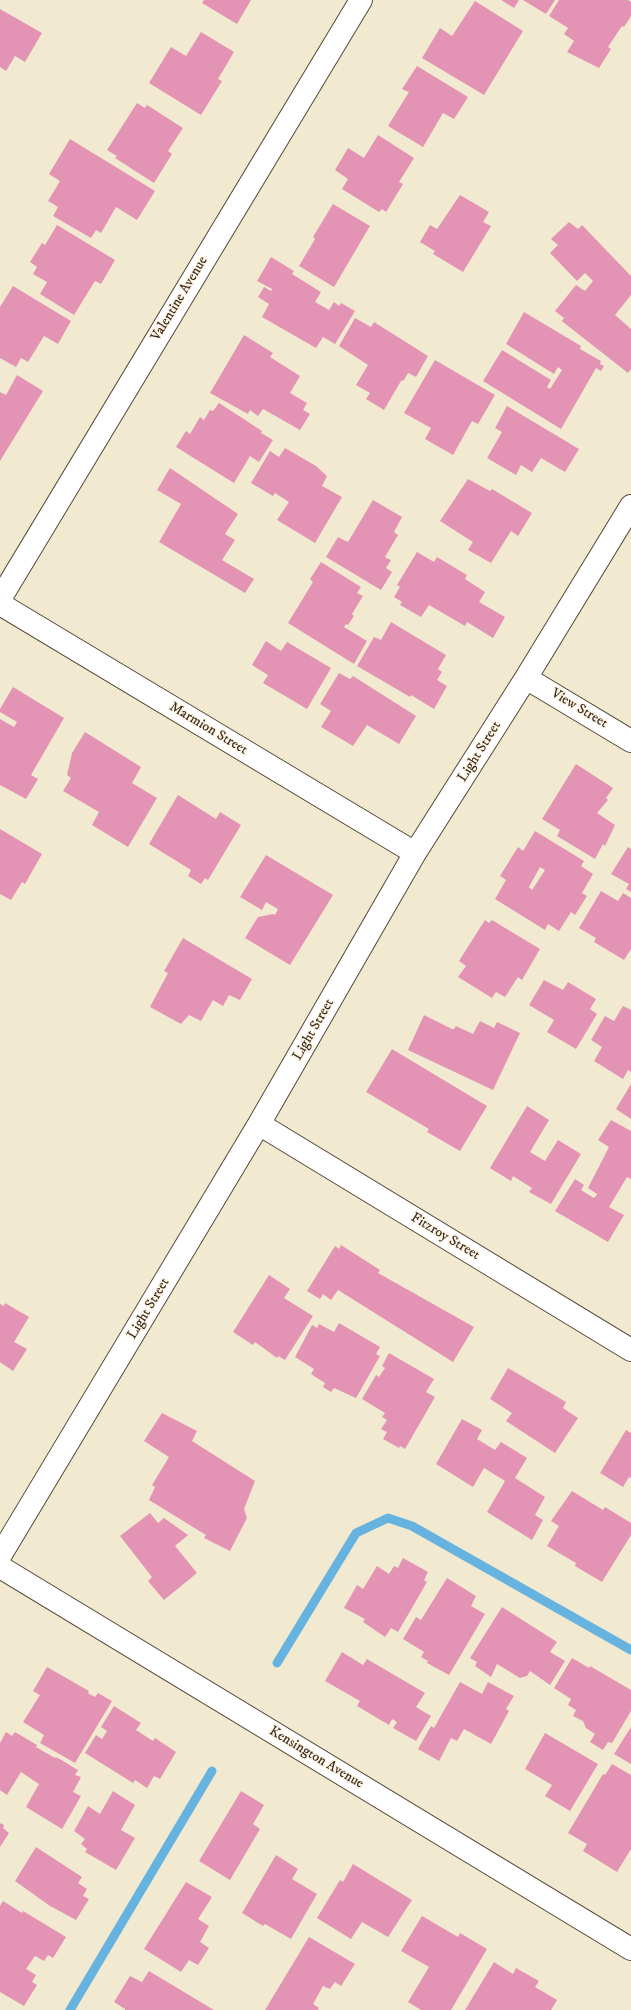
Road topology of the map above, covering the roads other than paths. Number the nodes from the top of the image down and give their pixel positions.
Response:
1 (361, 0) edge
2 (631, 506) edge
3 (0, 599) edge
4 (0, 604) edge
5 (526, 678) junction
6 (631, 741) edge
7 (416, 853) junction
8 (260, 1124) junction
9 (631, 1350) edge
10 (0, 1556) edge
11 (0, 1567) edge
12 (631, 1949) edge

1 - 3 street, Valentine Avenue
2 - 5 street, Light Street
4 - 7 street, Marmion Street
5 - 6 street, View Street
5 - 7 street, Light Street
7 - 8 street, Light Street
8 - 9 street, Fitzroy Street
8 - 10 street, Light Street
11 - 12 street, Kensington Avenue

